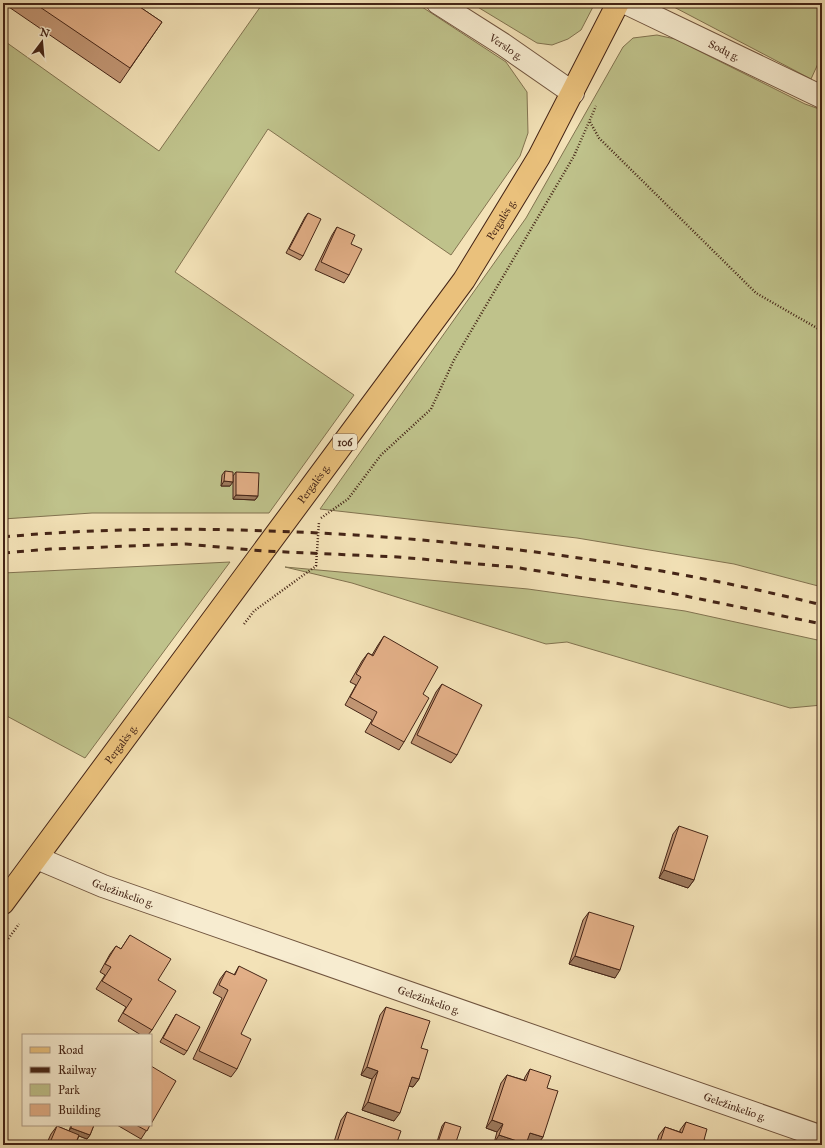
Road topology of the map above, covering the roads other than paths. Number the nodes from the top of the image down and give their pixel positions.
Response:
1 (438, 3) edge
2 (618, 3) edge
3 (626, 3) edge
4 (574, 93) junction
5 (822, 97) edge
6 (37, 858) junction
7 (3, 903) edge
8 (822, 1137) edge

1 - 4 street, Verslo g.
2 - 4 main road, Pergalės g. / 106
3 - 5 street, Sodų g.
4 - 6 main road, Pergalės g. / 106
6 - 7 main road, Pergalės g. / 106
6 - 8 street, Geležinkelio g.

